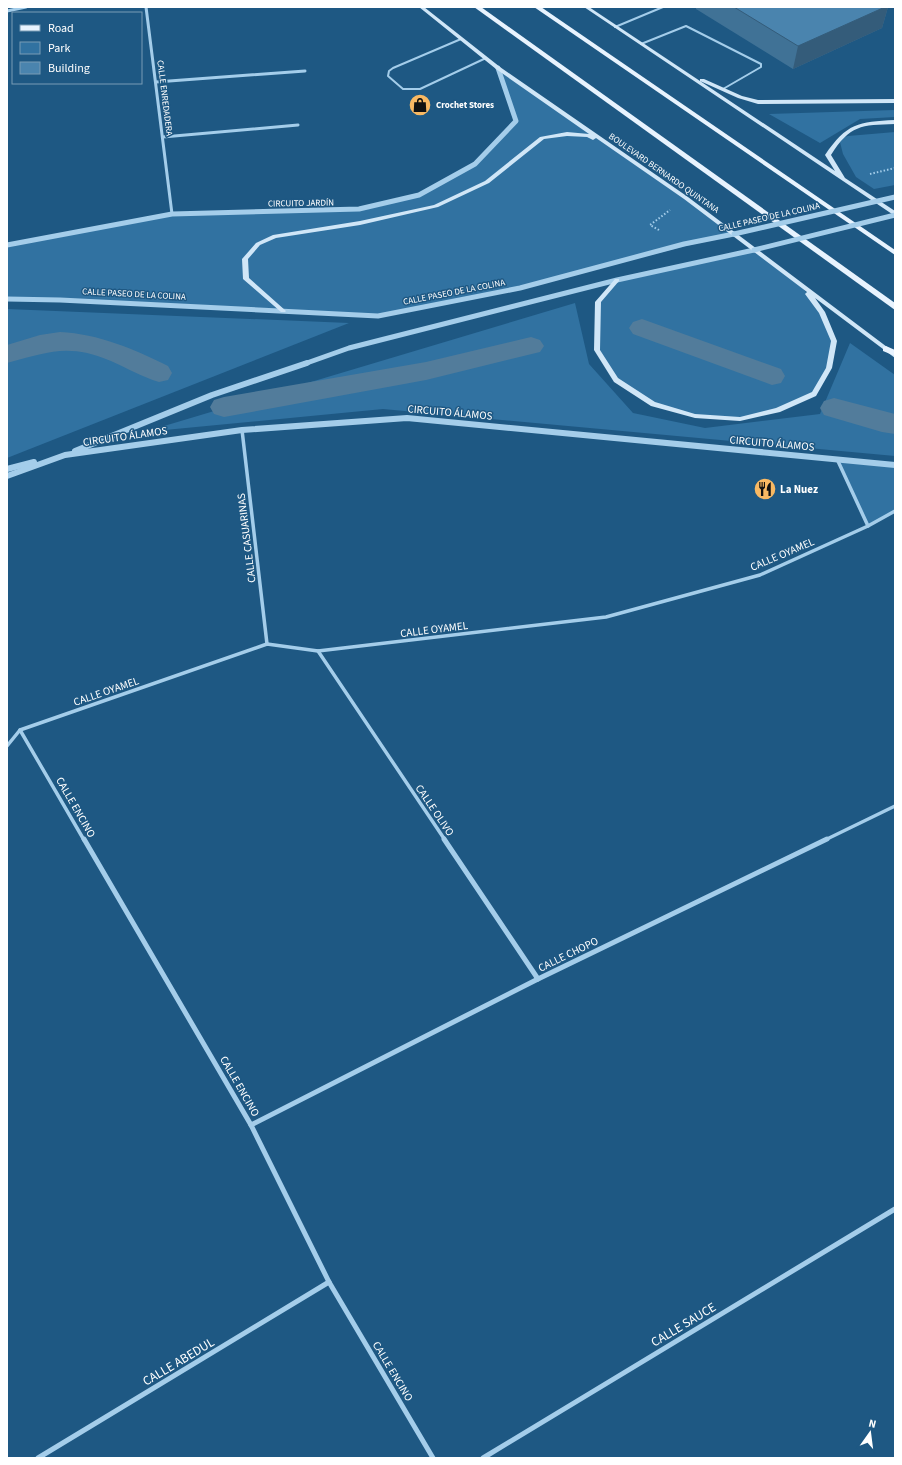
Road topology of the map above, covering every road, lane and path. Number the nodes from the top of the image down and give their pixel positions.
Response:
1 (26, 7) edge
2 (146, 7) edge
3 (421, 7) edge
4 (477, 7) edge
5 (537, 7) edge
6 (586, 7) edge
7 (663, 7) edge
8 (7, 11) edge
9 (615, 27) junction
10 (461, 39) junction
11 (641, 44) junction
12 (486, 58) junction
13 (498, 68) junction
14 (305, 71) dead end
15 (683, 72) junction
16 (156, 82) junction
17 (723, 89) junction
18 (895, 101) edge
19 (895, 122) edge
20 (298, 125) dead end
21 (163, 137) junction
22 (612, 148) junction
23 (843, 181) junction
24 (895, 197) edge
25 (686, 198) junction
26 (172, 214) junction
27 (895, 215) edge
28 (684, 244) junction
29 (7, 245) edge
30 (895, 253) edge
31 (617, 280) junction
32 (802, 286) junction
33 (7, 299) edge
34 (895, 307) edge
35 (283, 311) junction
36 (886, 349) joint
37 (895, 354) edge
38 (242, 430) junction
39 (65, 455) junction
40 (837, 459) junction
41 (895, 465) edge
42 (7, 468) edge
43 (7, 476) edge
44 (895, 512) edge
45 (868, 526) junction
46 (268, 644) junction
47 (318, 651) junction
48 (20, 730) junction
49 (7, 746) edge
50 (895, 806) edge
51 (538, 979) junction
52 (251, 1125) junction
53 (895, 1208) edge
54 (329, 1282) junction
55 (38, 1458) edge
56 (432, 1458) edge
57 (483, 1458) edge

1 - 8 street
2 - 16 street, CALLE ENREDADERA
3 - 10 main road, BOULEVARD BERNARDO QUINTANA
4 - 34 main road
5 - 30 main road
6 - 9 main road
7 - 9 lane
9 - 11 main road
10 - 12 main road, BOULEVARD BERNARDO QUINTANA
10 - 12 lane
11 - 15 main road
11 - 17 lane
12 - 13 main road, BOULEVARD BERNARDO QUINTANA
13 - 22 main road, BOULEVARD BERNARDO QUINTANA
13 - 26 street, CIRCUITO JARDÍN
14 - 16 street
15 - 17 main road
15 - 23 main road
16 - 21 street, CALLE ENREDADERA
17 - 18 main road
19 - 23 main road
20 - 21 street
21 - 26 street, CALLE ENREDADERA
22 - 25 main road, BOULEVARD BERNARDO QUINTANA
22 - 35 main road
23 - 27 main road
24 - 28 street, CALLE PASEO DE LA COLINA, bridge
25 - 28 path
25 - 32 main road, BOULEVARD BERNARDO QUINTANA
26 - 29 street, CIRCUITO JARDÍN
27 - 31 street, bridge
28 - 35 street, CALLE PASEO DE LA COLINA
31 - 32 main road
31 - 39 street
32 - 36 main road, BOULEVARD BERNARDO QUINTANA
33 - 35 street, CALLE PASEO DE LA COLINA
36 - 37 main road
38 - 39 street, CIRCUITO ÁLAMOS
38 - 40 street, CIRCUITO ÁLAMOS
38 - 46 street, CALLE CASUARINAS
39 - 42 street
39 - 43 street, CIRCUITO ÁLAMOS
40 - 41 street, CIRCUITO ÁLAMOS
40 - 45 street
44 - 45 street, CALLE OYAMEL
45 - 47 street, CALLE OYAMEL
46 - 47 street, CALLE OYAMEL
46 - 48 street, CALLE OYAMEL
47 - 51 street, CALLE OLIVO
48 - 49 street
48 - 52 street, CALLE ENCINO
50 - 51 street, CALLE CHOPO
51 - 52 street, CALLE CHOPO
52 - 54 street, CALLE ENCINO
53 - 57 street, CALLE SAUCE
54 - 55 street, CALLE ABEDUL
54 - 56 street, CALLE ENCINO

